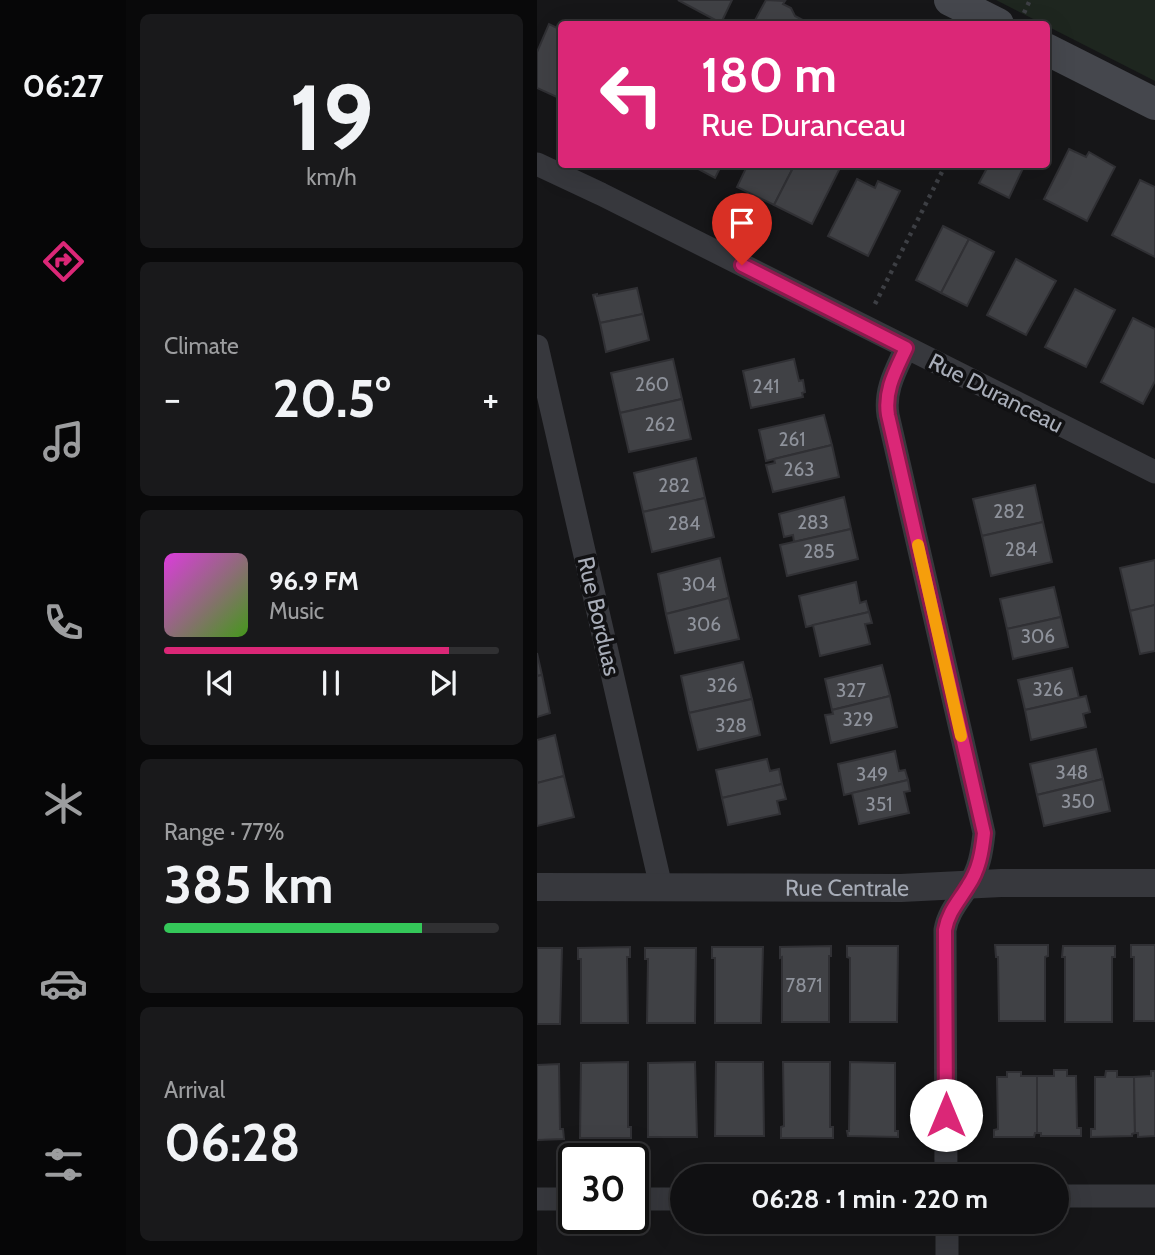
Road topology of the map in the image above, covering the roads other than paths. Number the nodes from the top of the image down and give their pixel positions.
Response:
1 (950, 0) edge
2 (1011, 19) edge
3 (1050, 51) edge
4 (1155, 104) edge
5 (537, 164) edge
6 (537, 346) edge
7 (906, 348) junction
8 (1155, 472) edge
9 (1155, 883) edge
10 (969, 885) junction
11 (537, 887) edge
12 (661, 887) junction
13 (946, 1164) edge
14 (1069, 1196) edge
15 (1155, 1196) edge
16 (537, 1199) edge
17 (558, 1199) edge
18 (649, 1199) edge
19 (670, 1199) edge
20 (947, 1234) edge
21 (947, 1255) edge

1 - 2 main road
3 - 4 main road
5 - 7 street, Rue Duranceau
6 - 12 street, Rue Borduas
7 - 8 street, Rue Duranceau
7 - 10 street
9 - 10 street, Rue Centrale
10 - 12 street, Rue Centrale
10 - 13 street
11 - 12 street, Rue Centrale
14 - 15 street
16 - 17 street
18 - 19 street
20 - 21 street

